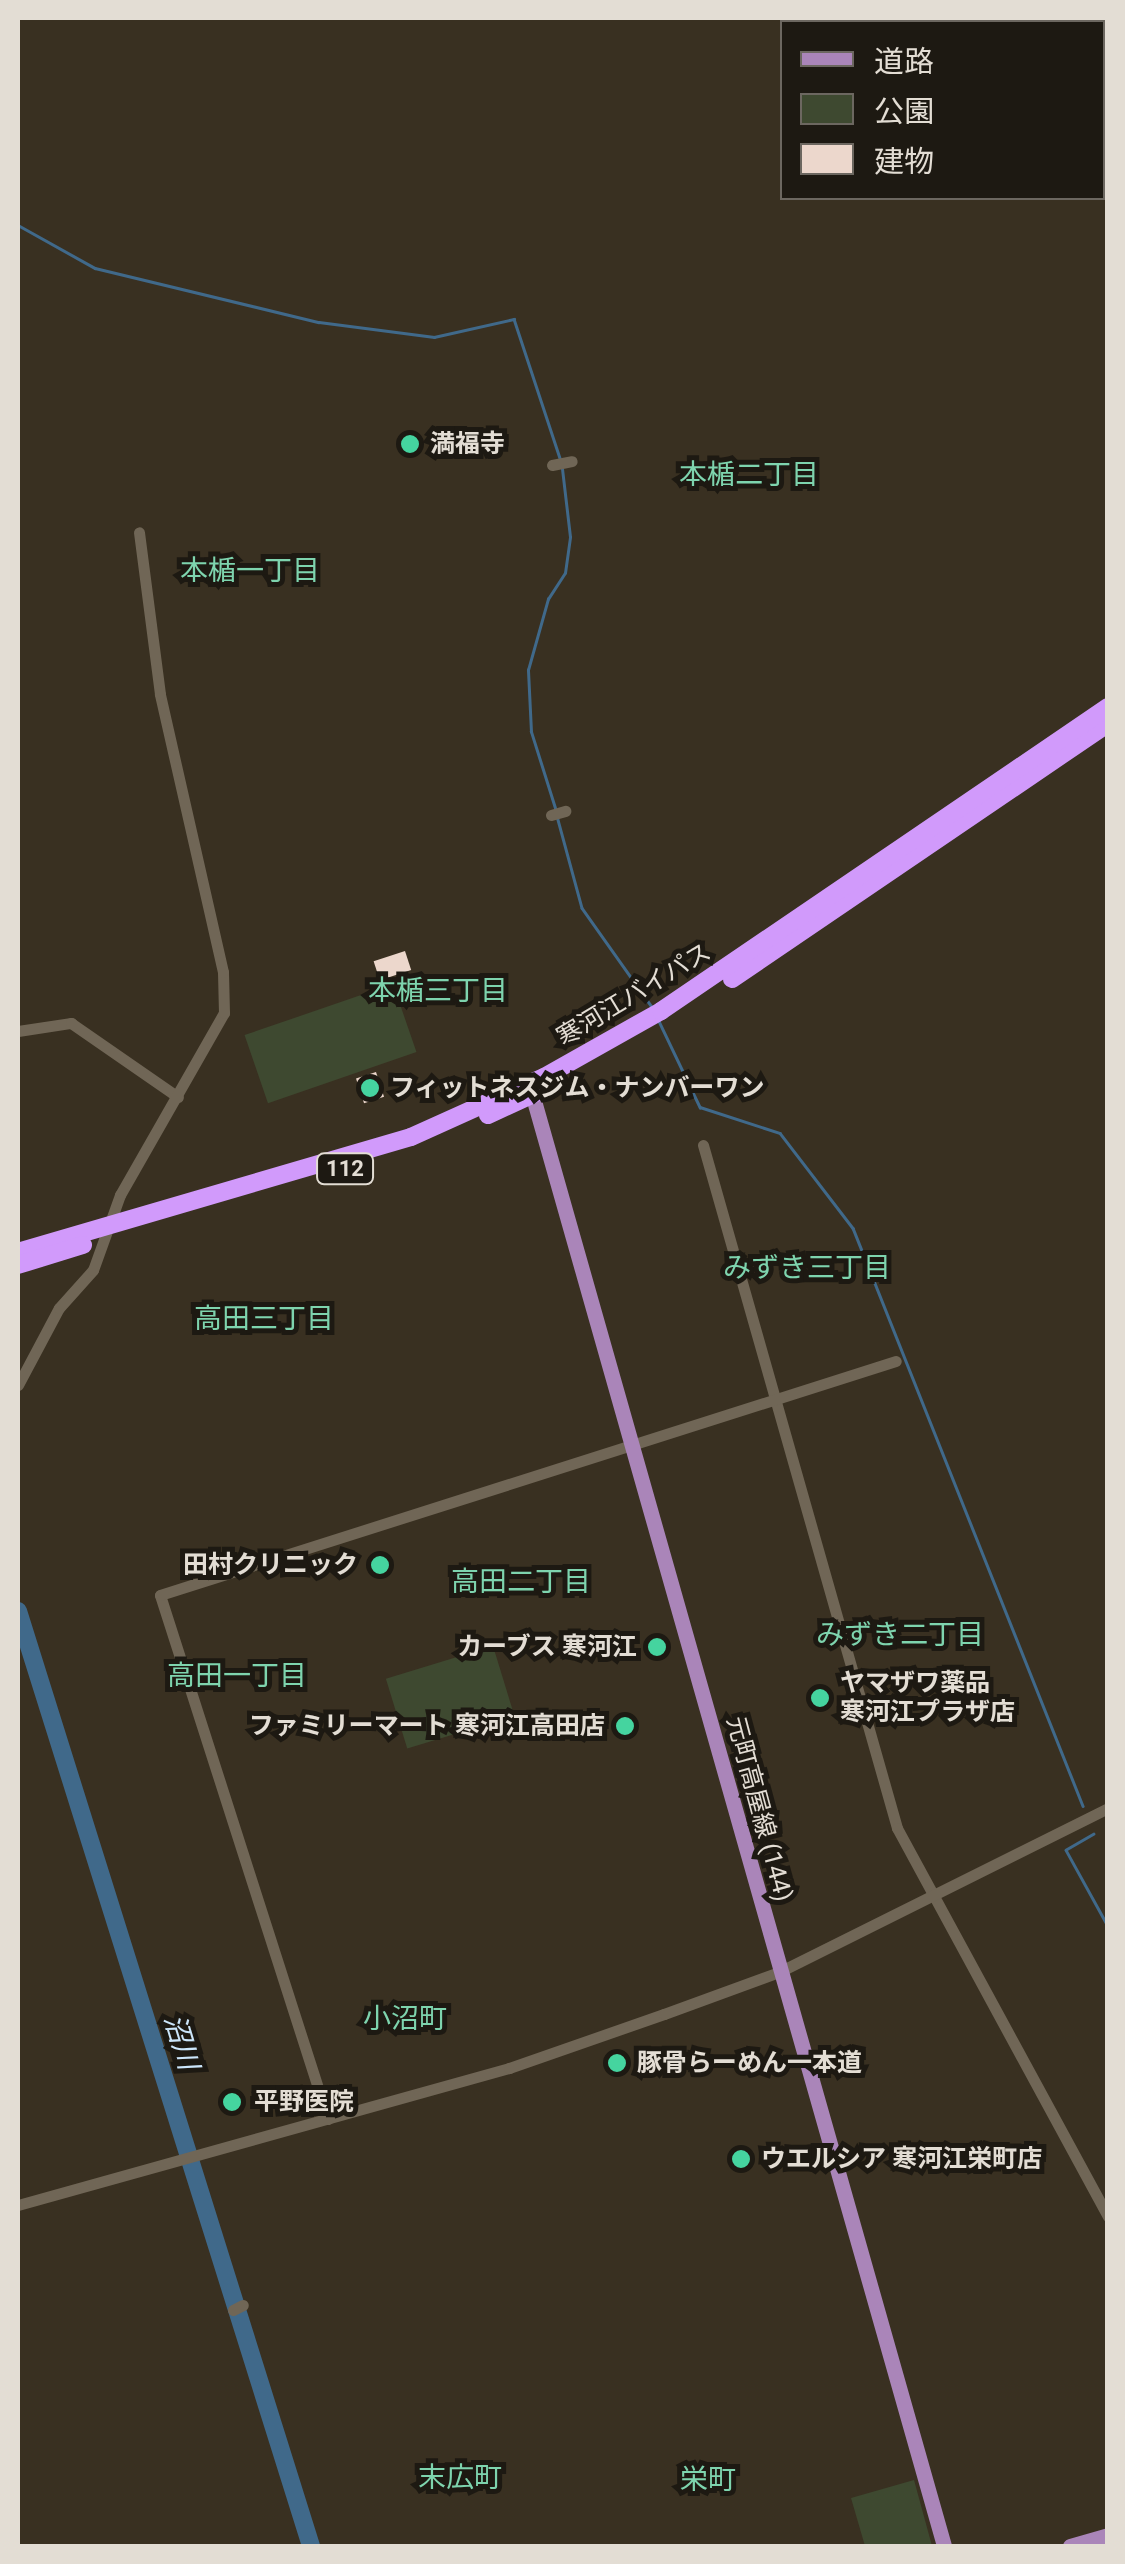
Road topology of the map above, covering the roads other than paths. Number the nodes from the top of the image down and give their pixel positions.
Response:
1 (572, 460) dead end
2 (552, 465) dead end
3 (138, 532) dead end
4 (1108, 707) edge
5 (1108, 723) edge
6 (565, 811) dead end
7 (552, 816) dead end
8 (658, 1020) junction
9 (18, 1031) edge
10 (531, 1089) junction
11 (178, 1097) junction
12 (703, 1145) dead end
13 (106, 1232) junction
14 (18, 1252) edge
15 (18, 1266) edge
16 (896, 1361) dead end
17 (18, 1385) edge
18 (773, 1404) junction
19 (631, 1446) junction
20 (1108, 1808) edge
21 (935, 1898) junction
22 (779, 1972) junction
23 (328, 2119) junction
24 (18, 2204) edge
25 (1108, 2216) edge
26 (1108, 2536) edge
27 (944, 2546) edge
28 (1070, 2546) edge

1 - 2 street
3 - 11 street
4 - 8 highway, 寒河江バイパス / 112
5 - 8 highway, 寒河江バイパス / 112
6 - 7 street
8 - 10 highway, 寒河江バイパス / 112
9 - 11 street
10 - 13 highway, 寒河江バイパス / 112
10 - 19 main road, 元町高屋線 (144)
11 - 13 street
12 - 18 street
13 - 14 highway, 寒河江バイパス / 112
13 - 15 highway, 寒河江バイパス / 112
13 - 17 street
16 - 18 street
18 - 19 street
18 - 21 street
19 - 22 main road, 元町高屋線 (144)
19 - 23 street
20 - 21 street
21 - 22 street
21 - 25 street
22 - 23 street
22 - 27 main road, 元町高屋線 (144)
23 - 24 street
26 - 28 main road

